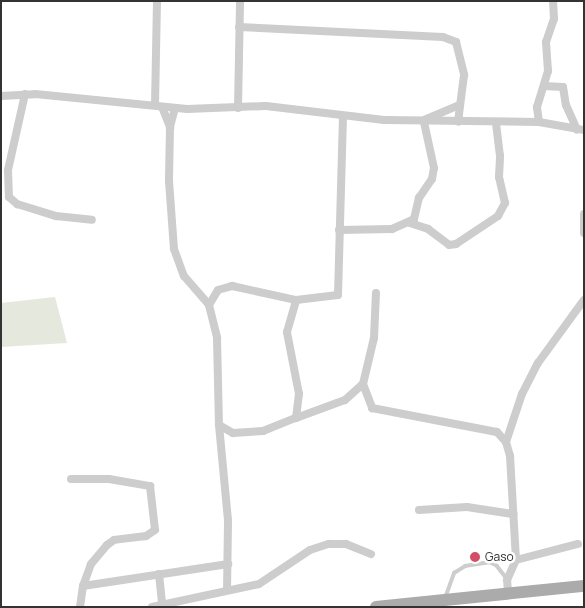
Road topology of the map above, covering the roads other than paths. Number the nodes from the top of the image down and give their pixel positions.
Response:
1 (157, 1) edge
2 (240, 1) edge
3 (553, 1) edge
4 (239, 26) junction
5 (544, 86) junction
6 (25, 94) junction
7 (1, 96) edge
8 (459, 105) junction
9 (158, 106) junction
10 (175, 108) junction
11 (238, 108) junction
12 (343, 116) junction
13 (422, 121) junction
14 (458, 122) junction
15 (496, 122) junction
16 (539, 122) junction
17 (170, 128) junction
18 (580, 130) edge
19 (584, 214) edge
20 (92, 220) dead end
21 (410, 223) junction
22 (338, 230) junction
23 (584, 233) edge
24 (376, 293) dead end
25 (296, 300) junction
26 (584, 300) edge
27 (208, 305) junction
28 (363, 384) junction
29 (296, 418) junction
30 (219, 425) junction
31 (506, 442) junction
32 (71, 479) dead end
33 (419, 510) dead end
34 (513, 514) junction
35 (578, 544) dead end
36 (371, 554) dead end
37 (516, 560) junction
38 (228, 564) junction
39 (160, 574) junction
40 (507, 580) junction
41 (83, 586) junction
42 (584, 586) edge
43 (227, 590) junction
44 (508, 593) junction
45 (445, 600) junction
46 (162, 605) junction
47 (80, 607) edge
48 (152, 607) edge
49 (376, 607) edge

1 - 9 street
2 - 4 street
3 - 5 street
4 - 8 street
4 - 11 street
5 - 16 street
5 - 18 street
6 - 7 street
6 - 9 street
6 - 20 street
8 - 13 street
8 - 14 street
9 - 10 street
9 - 17 street
10 - 11 street
10 - 17 street
11 - 12 street
12 - 13 street
12 - 22 street
13 - 14 street
13 - 21 street
14 - 15 street
15 - 16 street
15 - 21 street
16 - 18 street
17 - 27 street
19 - 23 street
21 - 22 street
22 - 25 street
24 - 28 street
25 - 27 street
25 - 29 street
26 - 31 street
27 - 30 street
28 - 29 street
28 - 31 street
29 - 30 street
30 - 38 street
31 - 34 street
32 - 41 street
33 - 34 street
34 - 37 street
35 - 37 street
36 - 43 street
37 - 40 street
38 - 39 street
38 - 43 street
39 - 41 street
39 - 46 street
40 - 44 street
40 - 45 lane
41 - 47 street
42 - 44 main road
43 - 46 street
44 - 45 main road
45 - 49 main road
46 - 48 street

